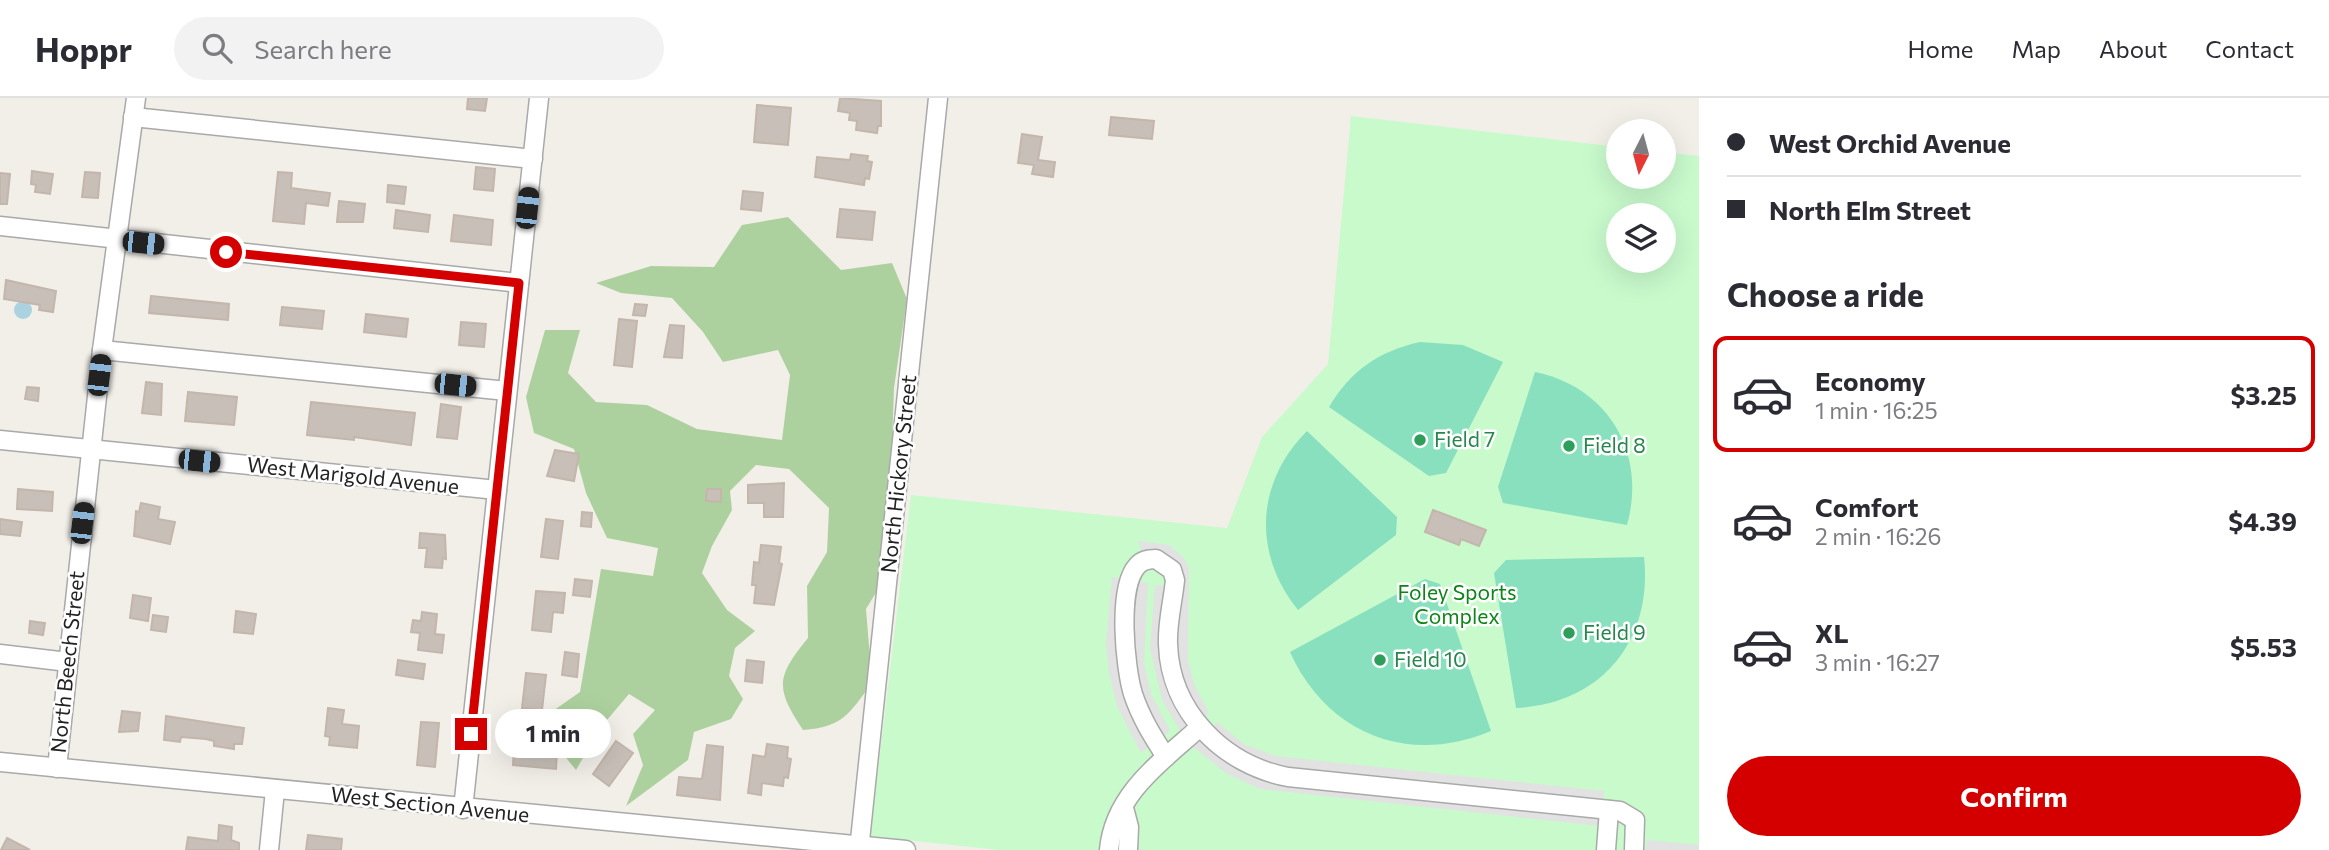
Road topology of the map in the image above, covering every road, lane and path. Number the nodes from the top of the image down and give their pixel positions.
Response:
1 (136, 98) edge
2 (539, 98) edge
3 (938, 98) edge
4 (134, 117) junction
5 (533, 159) junction
6 (0, 226) edge
7 (116, 241) junction
8 (519, 283) junction
9 (102, 350) junction
10 (508, 391) junction
11 (0, 440) edge
12 (91, 450) junction
13 (497, 489) junction
14 (0, 654) edge
15 (68, 662) junction
16 (1200, 727) junction
17 (1166, 757) junction
18 (0, 762) edge
19 (57, 768) junction
20 (275, 790) junction
21 (1124, 808) junction
22 (463, 809) junction
23 (1609, 810) junction
24 (860, 847) edge
25 (269, 850) edge
26 (906, 850) edge
27 (1109, 850) edge
28 (1128, 850) edge
29 (1606, 850) edge
30 (1634, 850) edge

1 - 4 street, North Beech Street
2 - 5 street
3 - 24 street, North Hickory Street
4 - 5 street
4 - 7 street, North Beech Street
5 - 8 street
6 - 7 street
7 - 8 street
7 - 9 street, North Beech Street
8 - 10 street
9 - 10 street
9 - 12 street, North Beech Street
10 - 13 street
11 - 12 street, West Marigold Avenue
12 - 13 street, West Marigold Avenue
12 - 15 street, North Beech Street
13 - 22 street
14 - 15 street
15 - 19 street, North Beech Street
16 - 17 street
16 - 17 street
16 - 23 street
17 - 21 street
18 - 19 street, West Section Avenue
19 - 20 street, West Section Avenue
20 - 22 street, West Section Avenue
20 - 25 street
21 - 27 street
21 - 28 street
22 - 24 street, West Section Avenue
23 - 29 street
23 - 30 street
24 - 26 street, West Section Avenue

